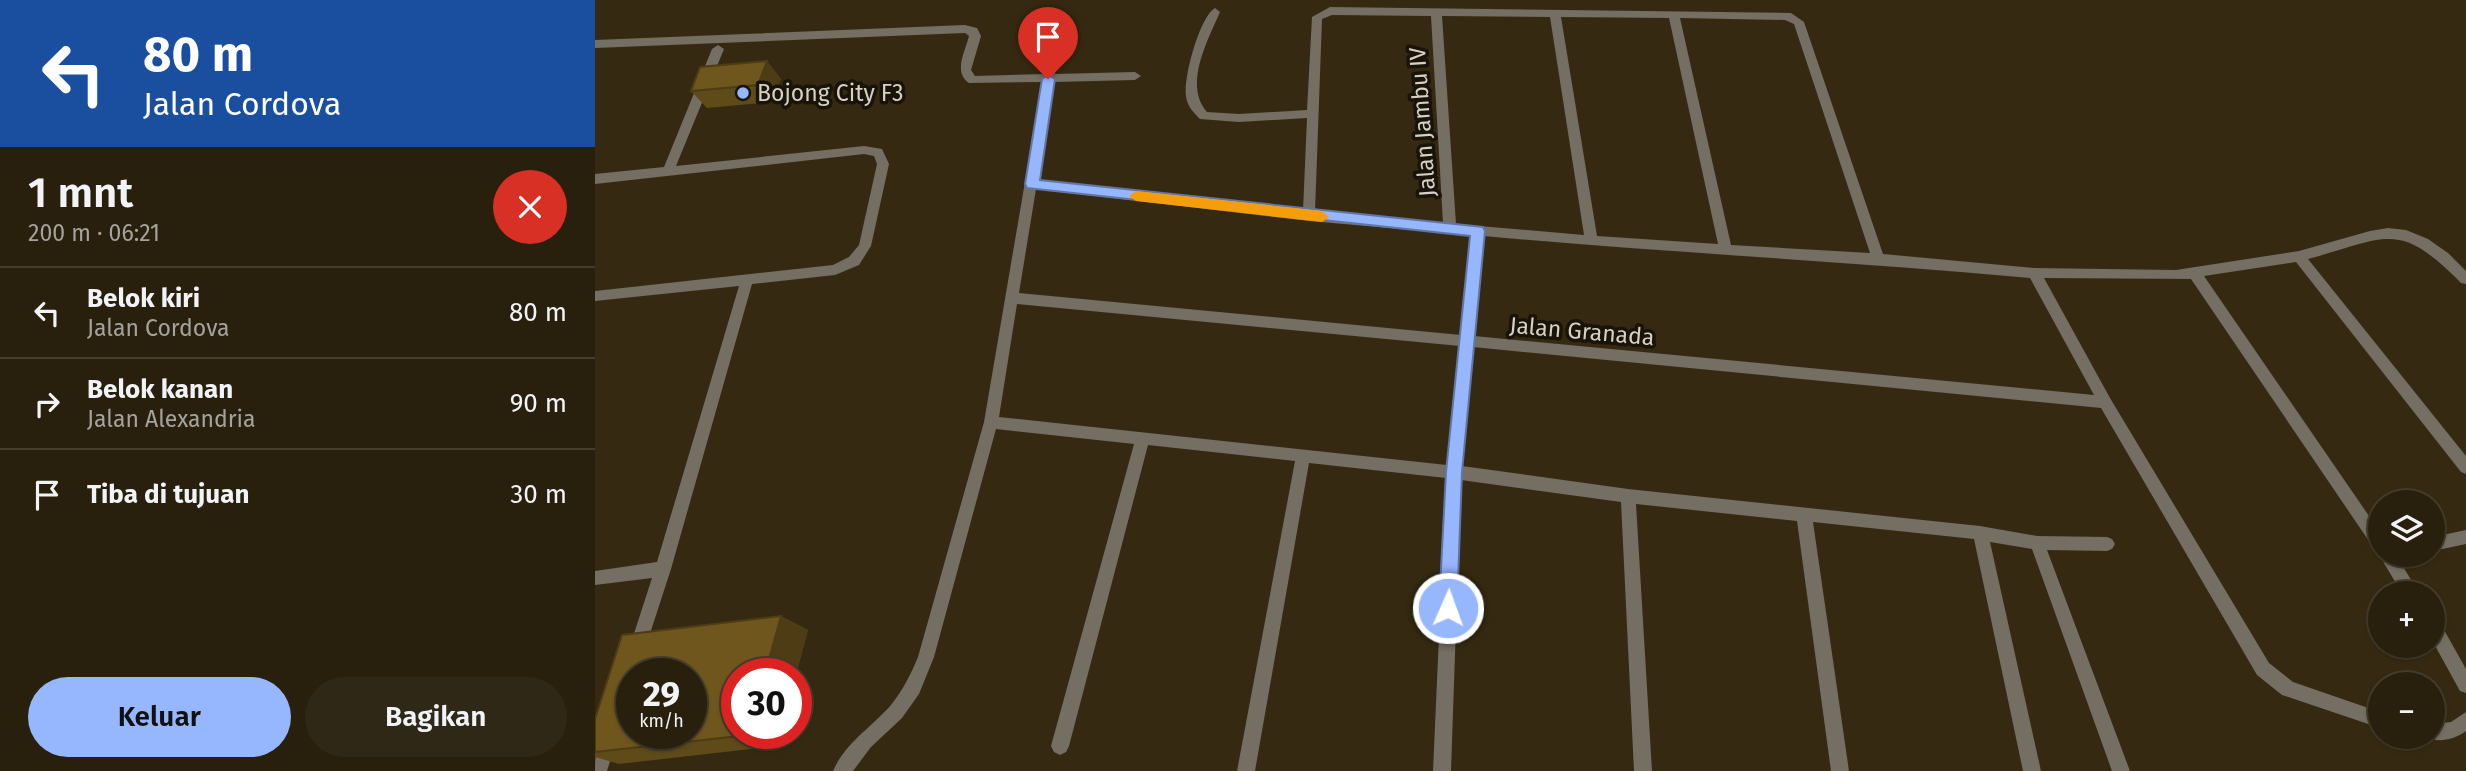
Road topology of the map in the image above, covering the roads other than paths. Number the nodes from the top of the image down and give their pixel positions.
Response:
1 (1215, 12) dead end
2 (1436, 12) junction
3 (1555, 14) junction
4 (1674, 15) junction
5 (1059, 16) dead end
6 (595, 44) edge
7 (718, 48) dead end
8 (1135, 76) dead end
9 (1048, 79) junction
10 (1312, 114) junction
11 (669, 171) junction
12 (595, 178) edge
13 (1032, 184) junction
14 (1309, 215) junction
15 (1450, 229) junction
16 (1478, 231) junction
17 (1591, 241) junction
18 (1726, 251) junction
19 (2299, 256) junction
20 (1878, 259) junction
21 (2034, 273) junction
22 (2194, 273) junction
23 (2466, 279) edge
24 (747, 280) junction
25 (595, 296) edge
26 (1013, 298) junction
27 (1467, 341) junction
28 (2105, 402) junction
29 (991, 422) junction
30 (1143, 438) junction
31 (1303, 457) junction
32 (2466, 467) edge
33 (1454, 472) junction
34 (1628, 496) junction
35 (1804, 515) junction
36 (2368, 527) edge
37 (1980, 533) junction
38 (2466, 537) edge
39 (2445, 541) edge
40 (2037, 543) junction
41 (2107, 544) dead end
42 (663, 569) junction
43 (595, 578) edge
44 (2445, 648) edge
45 (634, 658) edge
46 (2466, 685) edge
47 (2368, 716) edge
48 (614, 720) edge
49 (2466, 720) edge
50 (2445, 731) edge
51 (1061, 746) dead end
52 (598, 771) edge
53 (842, 771) edge
54 (1246, 771) edge
55 (1442, 771) edge
56 (1643, 771) edge
57 (1840, 771) edge
58 (2032, 771) edge
59 (2121, 771) edge

1 - 10 street
2 - 3 street
2 - 10 street
2 - 15 street, Jalan Jambu IV
3 - 4 street
3 - 17 street
4 - 18 street
4 - 20 street
5 - 9 street
6 - 9 street
7 - 11 street
8 - 9 street
9 - 13 street
10 - 14 street
11 - 12 street
11 - 24 street
13 - 14 street
13 - 26 street
14 - 15 street
15 - 16 street
16 - 17 street
16 - 27 street
17 - 18 street
18 - 20 street
19 - 22 street
19 - 23 street
19 - 32 street
20 - 21 street
21 - 22 street
21 - 28 street
22 - 36 street
24 - 25 street
24 - 42 street
26 - 27 street, Jalan Granada
26 - 29 street
27 - 28 street, Jalan Granada
27 - 33 street
28 - 47 street
29 - 30 street
29 - 53 street
30 - 31 street
30 - 51 street
31 - 33 street
31 - 54 street
33 - 34 street
33 - 55 street
34 - 35 street
34 - 56 street
35 - 37 street
35 - 57 street
37 - 40 street
37 - 58 street
38 - 39 street
40 - 41 street
40 - 59 street
42 - 43 street
42 - 45 street
44 - 46 street
48 - 52 street
49 - 50 street

